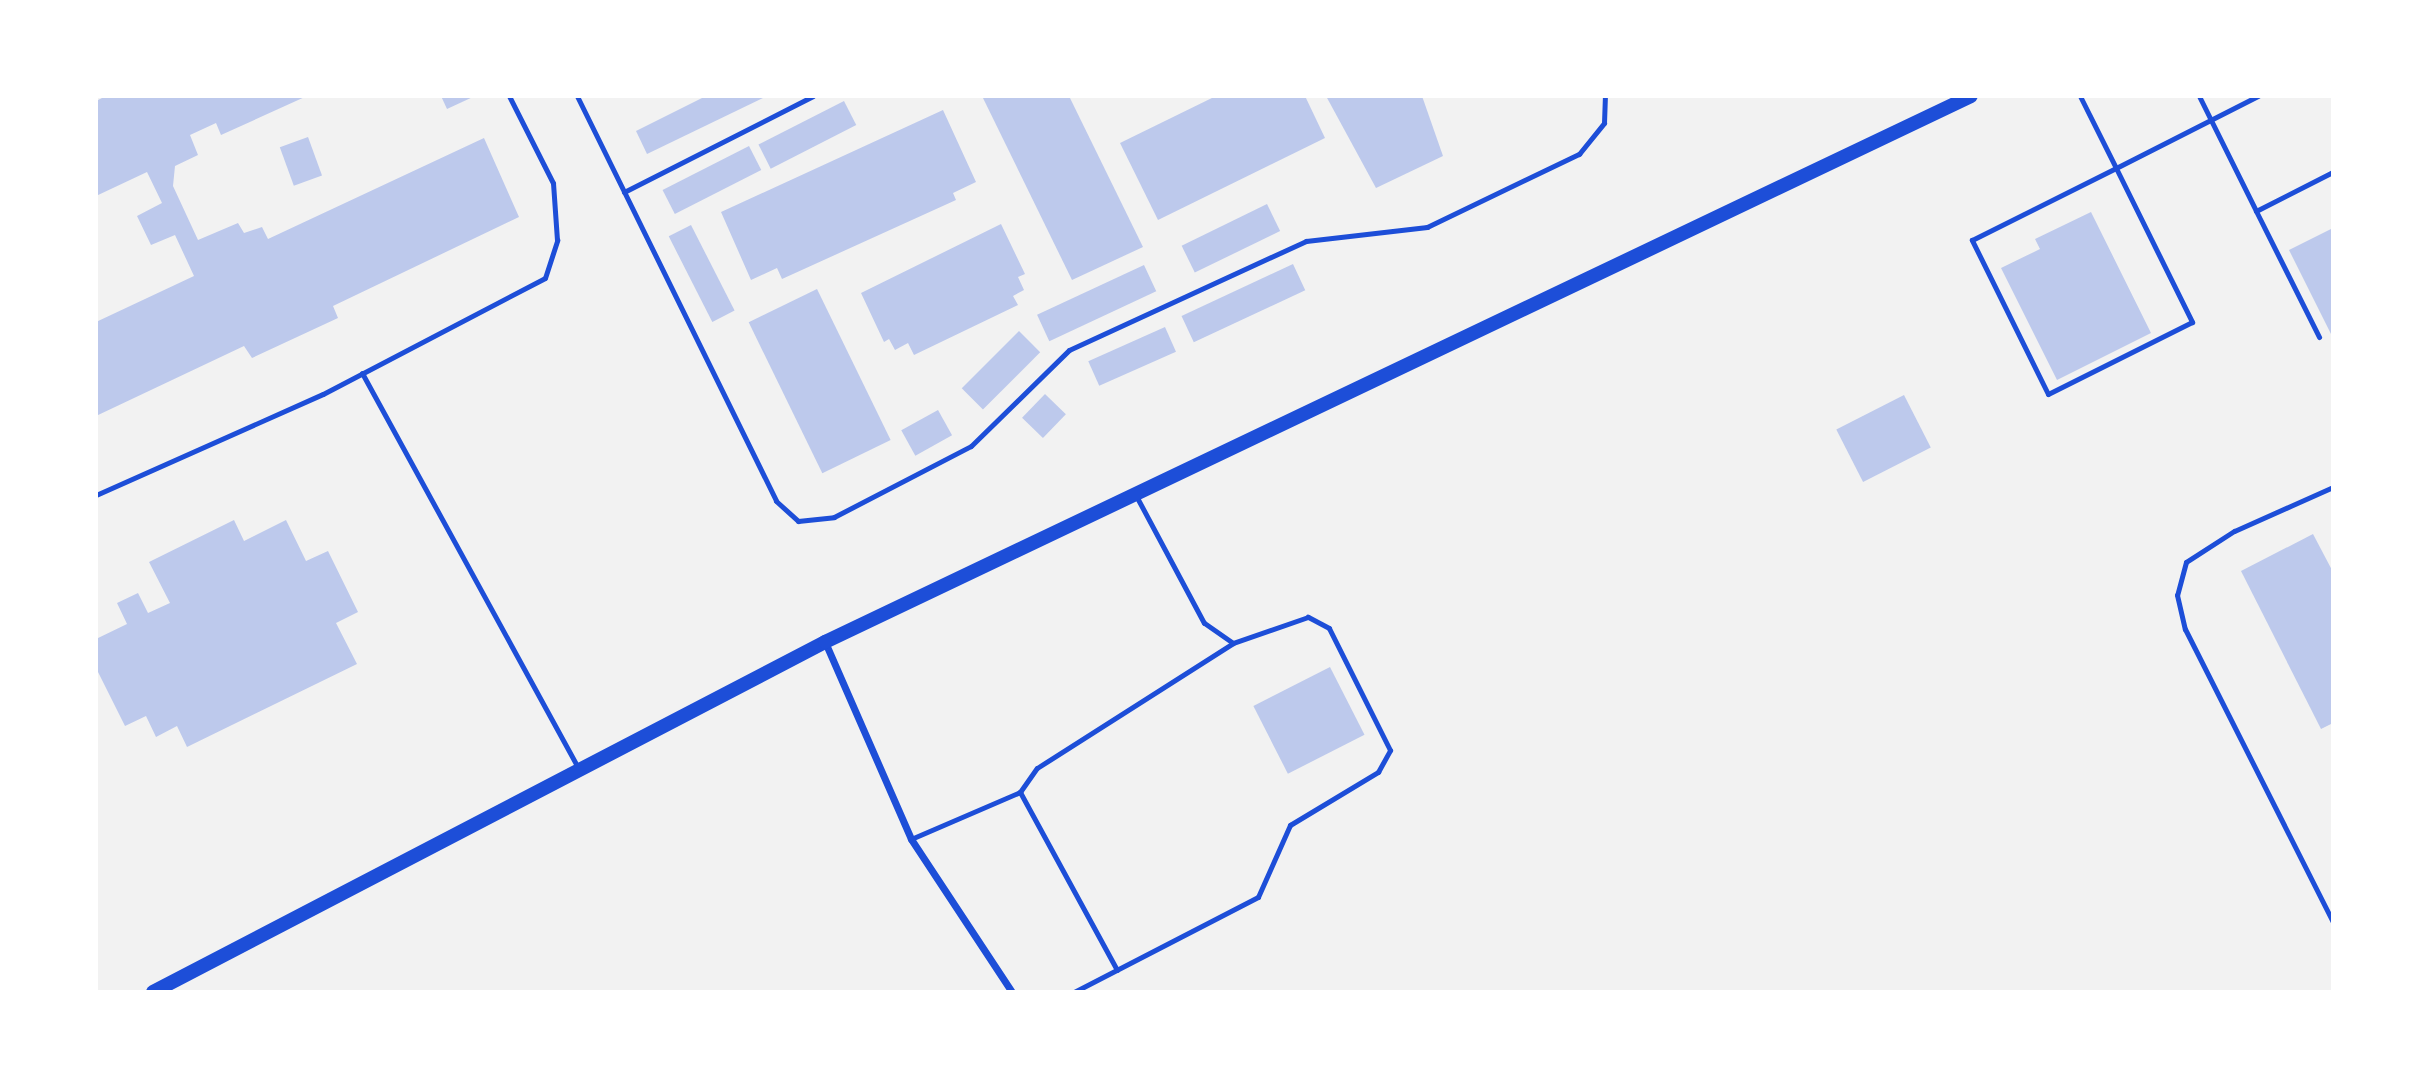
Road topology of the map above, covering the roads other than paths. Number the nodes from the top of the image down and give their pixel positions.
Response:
1 (509, 96) edge
2 (578, 96) edge
3 (813, 96) edge
4 (1605, 96) edge
5 (1971, 96) edge
6 (2080, 96) edge
7 (2199, 96) edge
8 (2258, 96) edge
9 (2211, 120) junction
10 (2116, 168) junction
11 (2333, 172) edge
12 (624, 192) junction
13 (2256, 211) junction
14 (2319, 337) dead end
15 (362, 373) junction
16 (2333, 487) edge
17 (1135, 494) junction
18 (96, 495) edge
19 (825, 642) junction
20 (1233, 643) junction
21 (579, 770) junction
22 (1020, 792) junction
23 (911, 839) junction
24 (2333, 922) edge
25 (1117, 970) junction
26 (153, 992) edge
27 (1012, 992) edge
28 (1073, 992) edge

1 - 15 lane
2 - 12 lane
3 - 12 lane
4 - 12 lane
5 - 17 main road
6 - 10 lane
7 - 9 lane
8 - 9 lane
9 - 10 lane
9 - 13 lane
10 - 10 lane
11 - 13 lane
13 - 14 lane
15 - 18 lane
15 - 21 lane
16 - 24 lane
17 - 19 main road
17 - 20 lane
19 - 21 main road
19 - 23 street
20 - 22 lane
20 - 25 lane
21 - 26 main road
22 - 23 lane
22 - 25 lane
23 - 27 street
25 - 28 lane

